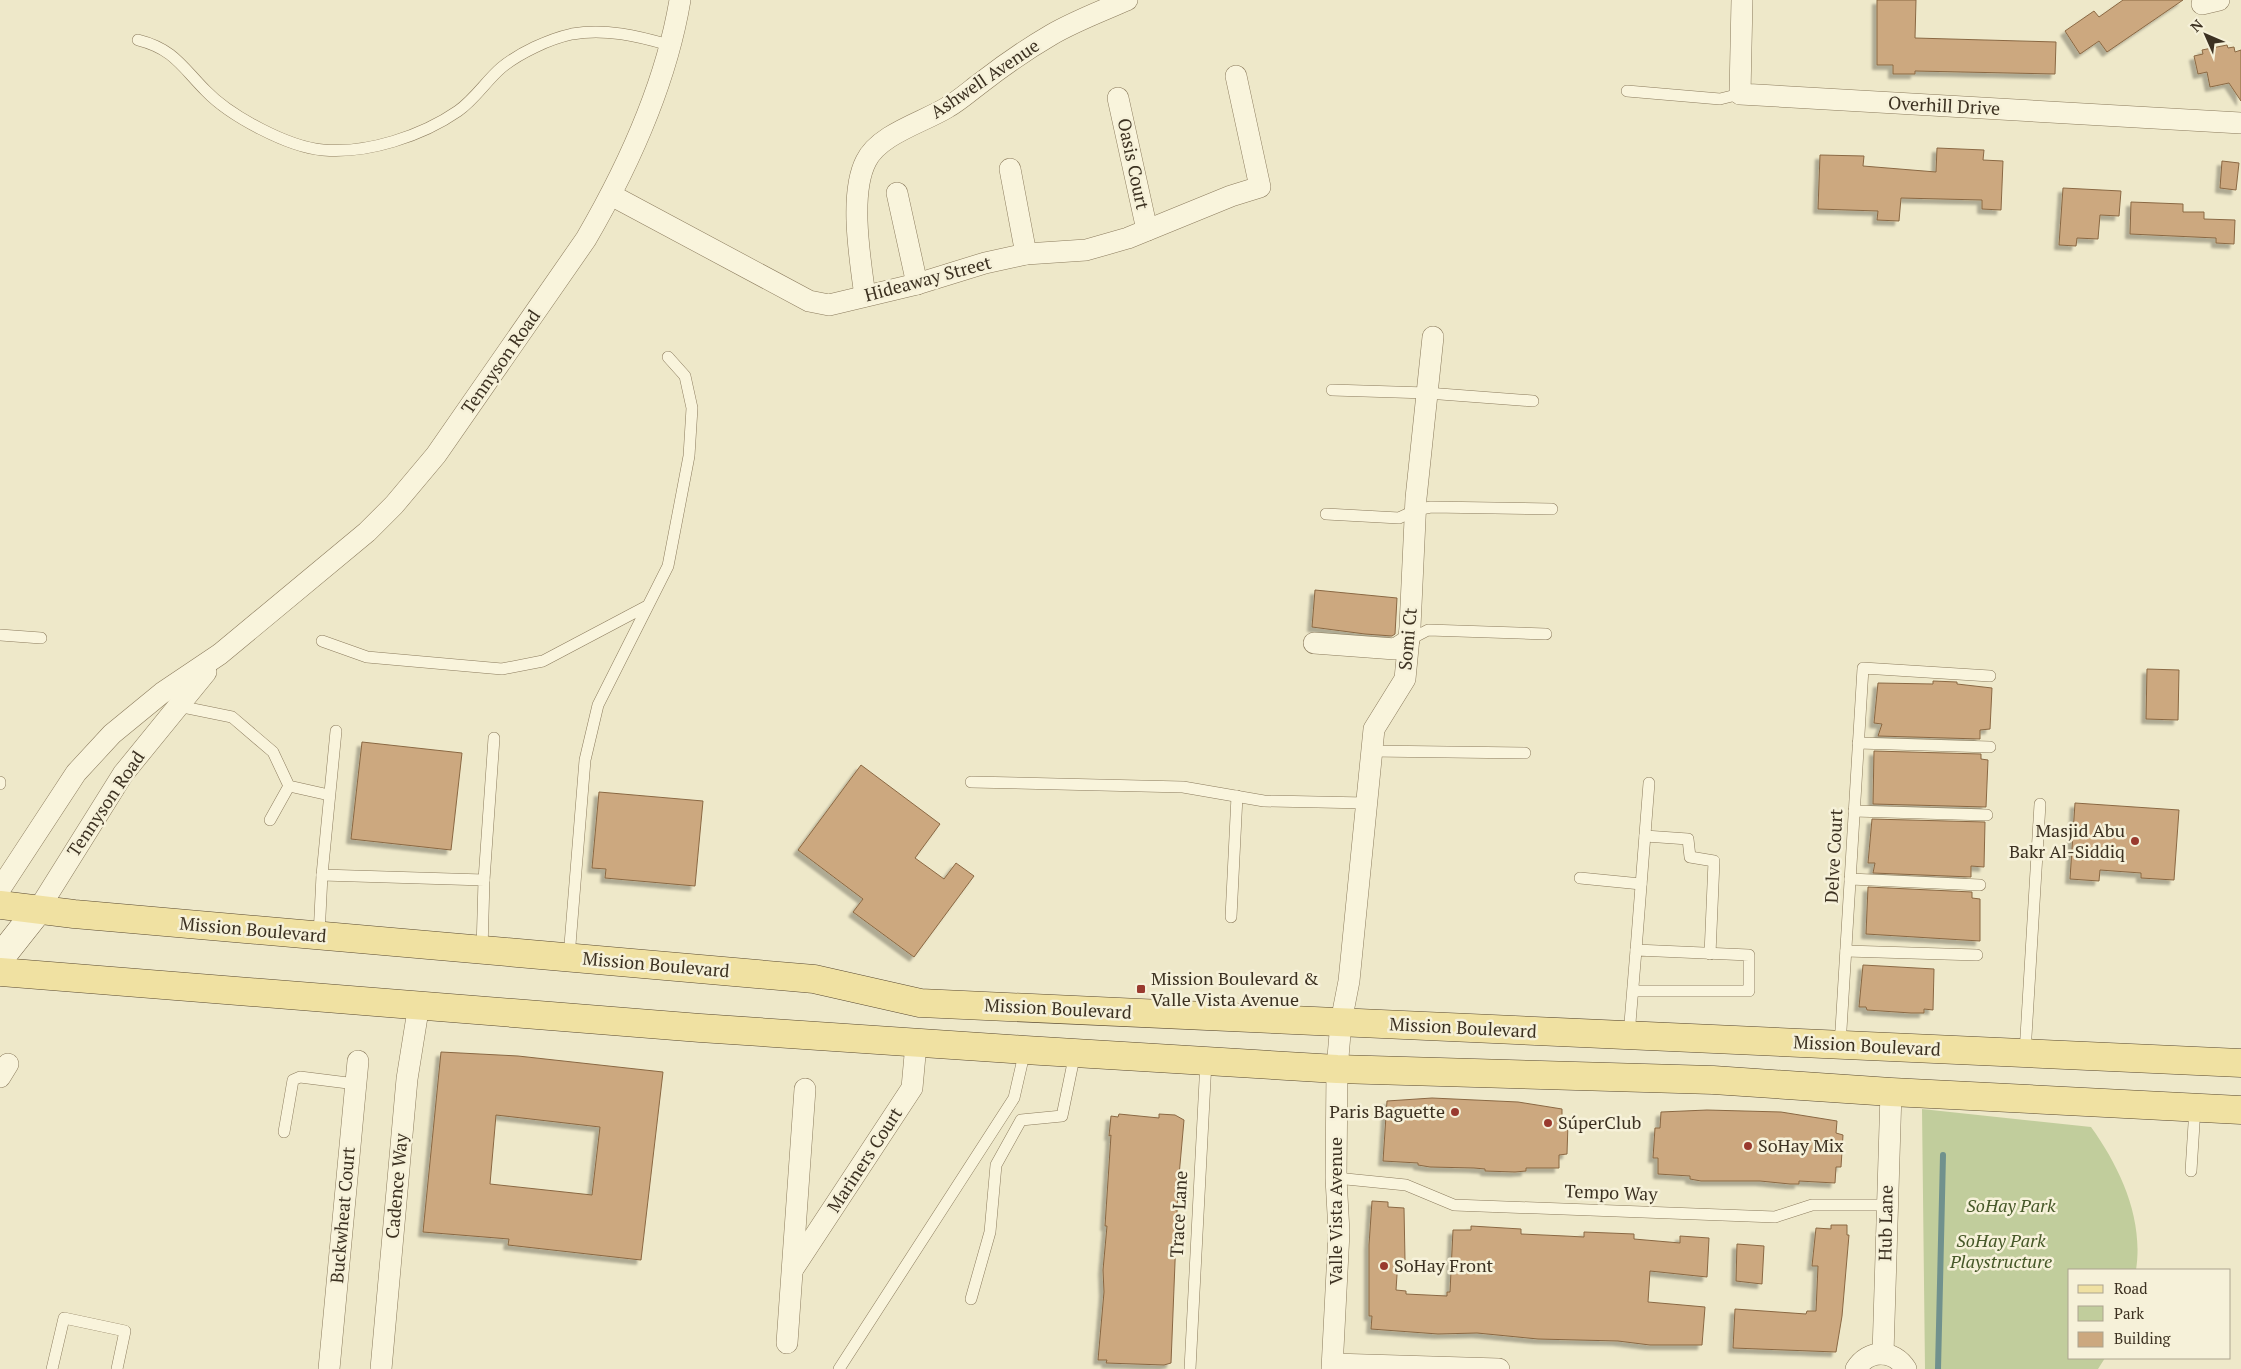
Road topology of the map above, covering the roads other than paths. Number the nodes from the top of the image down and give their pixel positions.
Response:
1 (680, 0) edge
2 (1127, 0) edge
3 (1742, 0) edge
4 (138, 40) dead end
5 (669, 45) junction
6 (1236, 76) dead end
7 (1627, 91) dead end
8 (1740, 94) junction
9 (1118, 98) dead end
10 (2241, 123) edge
11 (1010, 169) dead end
12 (898, 193) dead end
13 (611, 194) junction
14 (1147, 230) junction
15 (1026, 254) junction
16 (917, 284) junction
17 (865, 296) junction
18 (1433, 337) dead end
19 (668, 357) dead end
20 (1332, 390) dead end
21 (1427, 393) junction
22 (1533, 401) dead end
23 (1552, 509) dead end
24 (1416, 510) junction
25 (1326, 514) dead end
26 (647, 606) junction
27 (1546, 634) dead end
28 (0, 635) edge
29 (41, 638) dead end
30 (1409, 640) junction
31 (322, 641) dead end
32 (1314, 643) dead end
33 (220, 654) junction
34 (1990, 676) dead end
35 (178, 706) junction
36 (336, 731) dead end
37 (494, 738) dead end
38 (1858, 743) junction
39 (1990, 746) dead end
40 (1371, 751) junction
41 (1525, 753) dead end
42 (971, 782) dead end
43 (1649, 783) dead end
44 (289, 786) junction
45 (329, 795) junction
46 (1237, 796) junction
47 (1366, 803) junction
48 (2040, 804) dead end
49 (1854, 811) junction
50 (1987, 815) dead end
51 (270, 820) dead end
52 (1645, 836) junction
53 (322, 875) junction
54 (1580, 878) dead end
55 (1850, 879) junction
56 (484, 880) junction
57 (1641, 884) junction
58 (1980, 885) dead end
59 (0, 889) edge
60 (0, 905) edge
61 (38, 910) junction
62 (1230, 917) dead end
63 (319, 936) junction
64 (482, 950) junction
65 (1636, 950) junction
66 (1846, 952) junction
67 (1710, 954) junction
68 (1977, 955) dead end
69 (0, 958) edge
70 (569, 958) junction
71 (0, 972) edge
72 (1633, 991) junction
73 (419, 1004) junction
74 (1341, 1022) junction
75 (1629, 1035) junction
76 (916, 1044) junction
77 (1840, 1046) junction
78 (1025, 1050) junction
79 (1075, 1053) junction
80 (2025, 1053) junction
81 (358, 1062) dead end
82 (1206, 1062) junction
83 (2241, 1063) edge
84 (1337, 1069) junction
85 (356, 1084) junction
86 (806, 1089) dead end
87 (1891, 1092) junction
88 (2195, 1108) junction
89 (2241, 1110) edge
90 (284, 1132) dead end
91 (2190, 1171) dead end
92 (1336, 1178) junction
93 (1887, 1204) junction
94 (793, 1269) junction
95 (971, 1299) dead end
96 (787, 1343) dead end
97 (1883, 1354) junction
98 (1333, 1366) edge
99 (52, 1369) edge
100 (117, 1369) edge
101 (329, 1369) edge
102 (381, 1369) edge
103 (839, 1369) edge
104 (1190, 1369) edge
105 (1499, 1369) edge
106 (1856, 1369) edge
107 (1906, 1369) edge

1 - 5 street, Tennyson Road
2 - 17 street, Ashwell Avenue
3 - 8 street
4 - 5 lane
5 - 13 street, Tennyson Road
6 - 14 street, Hideaway Street
7 - 8 lane
8 - 10 street, Overhill Drive
9 - 14 street, Oasis Court
11 - 15 street
12 - 16 street
13 - 17 street, Hideaway Street
13 - 33 street, Tennyson Road
14 - 15 street, Hideaway Street
15 - 16 street, Hideaway Street
16 - 17 street, Hideaway Street
18 - 21 street, Somi Ct
19 - 26 lane
20 - 21 lane
21 - 22 lane
21 - 24 street, Somi Ct
23 - 24 lane
24 - 25 lane
24 - 30 street, Somi Ct
26 - 31 lane
26 - 70 lane
27 - 30 lane
28 - 29 lane
30 - 32 street
30 - 40 street, Somi Ct
33 - 35 street, Tennyson Road
33 - 59 street, Tennyson Road
34 - 38 lane, Delve Court
35 - 44 lane
35 - 61 street, Tennyson Road
36 - 45 lane
37 - 56 lane
38 - 39 lane
38 - 49 lane, Delve Court
40 - 41 lane
40 - 47 street, Somi Ct
42 - 46 lane
43 - 52 lane
44 - 45 lane
44 - 51 lane
45 - 53 lane
46 - 47 lane
46 - 62 lane
47 - 74 street, Somi Ct
48 - 80 lane
49 - 50 lane
49 - 55 lane, Delve Court
52 - 57 lane
52 - 67 lane
53 - 56 lane
53 - 63 lane
54 - 57 lane
55 - 58 lane
55 - 66 lane, Delve Court
56 - 64 lane
57 - 65 lane
60 - 61 main road, Mission Boulevard
61 - 63 main road, Mission Boulevard
61 - 69 main road, Tennyson Road
63 - 64 main road, Mission Boulevard
64 - 70 main road, Mission Boulevard
65 - 67 lane
65 - 72 lane
66 - 68 lane
66 - 77 lane, Delve Court
67 - 72 lane
70 - 74 main road, Mission Boulevard
71 - 73 main road
72 - 75 lane
73 - 76 main road
73 - 102 street, Cadence Way
74 - 75 main road, Mission Boulevard
74 - 84 street, Valle Vista Avenue
75 - 77 main road, Mission Boulevard
76 - 78 main road
76 - 94 street, Mariners Court
77 - 80 main road, Mission Boulevard
78 - 79 main road
78 - 103 lane
79 - 82 main road
79 - 95 lane
80 - 83 main road, Mission Boulevard
81 - 85 street, Buckwheat Court
82 - 84 main road
82 - 104 lane, Trace Lane
84 - 87 main road
84 - 92 street, Valle Vista Avenue
85 - 90 lane
85 - 101 street, Buckwheat Court
86 - 94 street, Mariners Court
87 - 88 main road
87 - 93 street, Hub Lane
88 - 89 main road
88 - 91 lane
92 - 93 lane, Tempo Way
92 - 98 street, Valle Vista Avenue
93 - 97 street, Hub Lane
94 - 96 street, Mariners Court
97 - 106 street
97 - 107 street
98 - 105 street
99 - 100 lane

